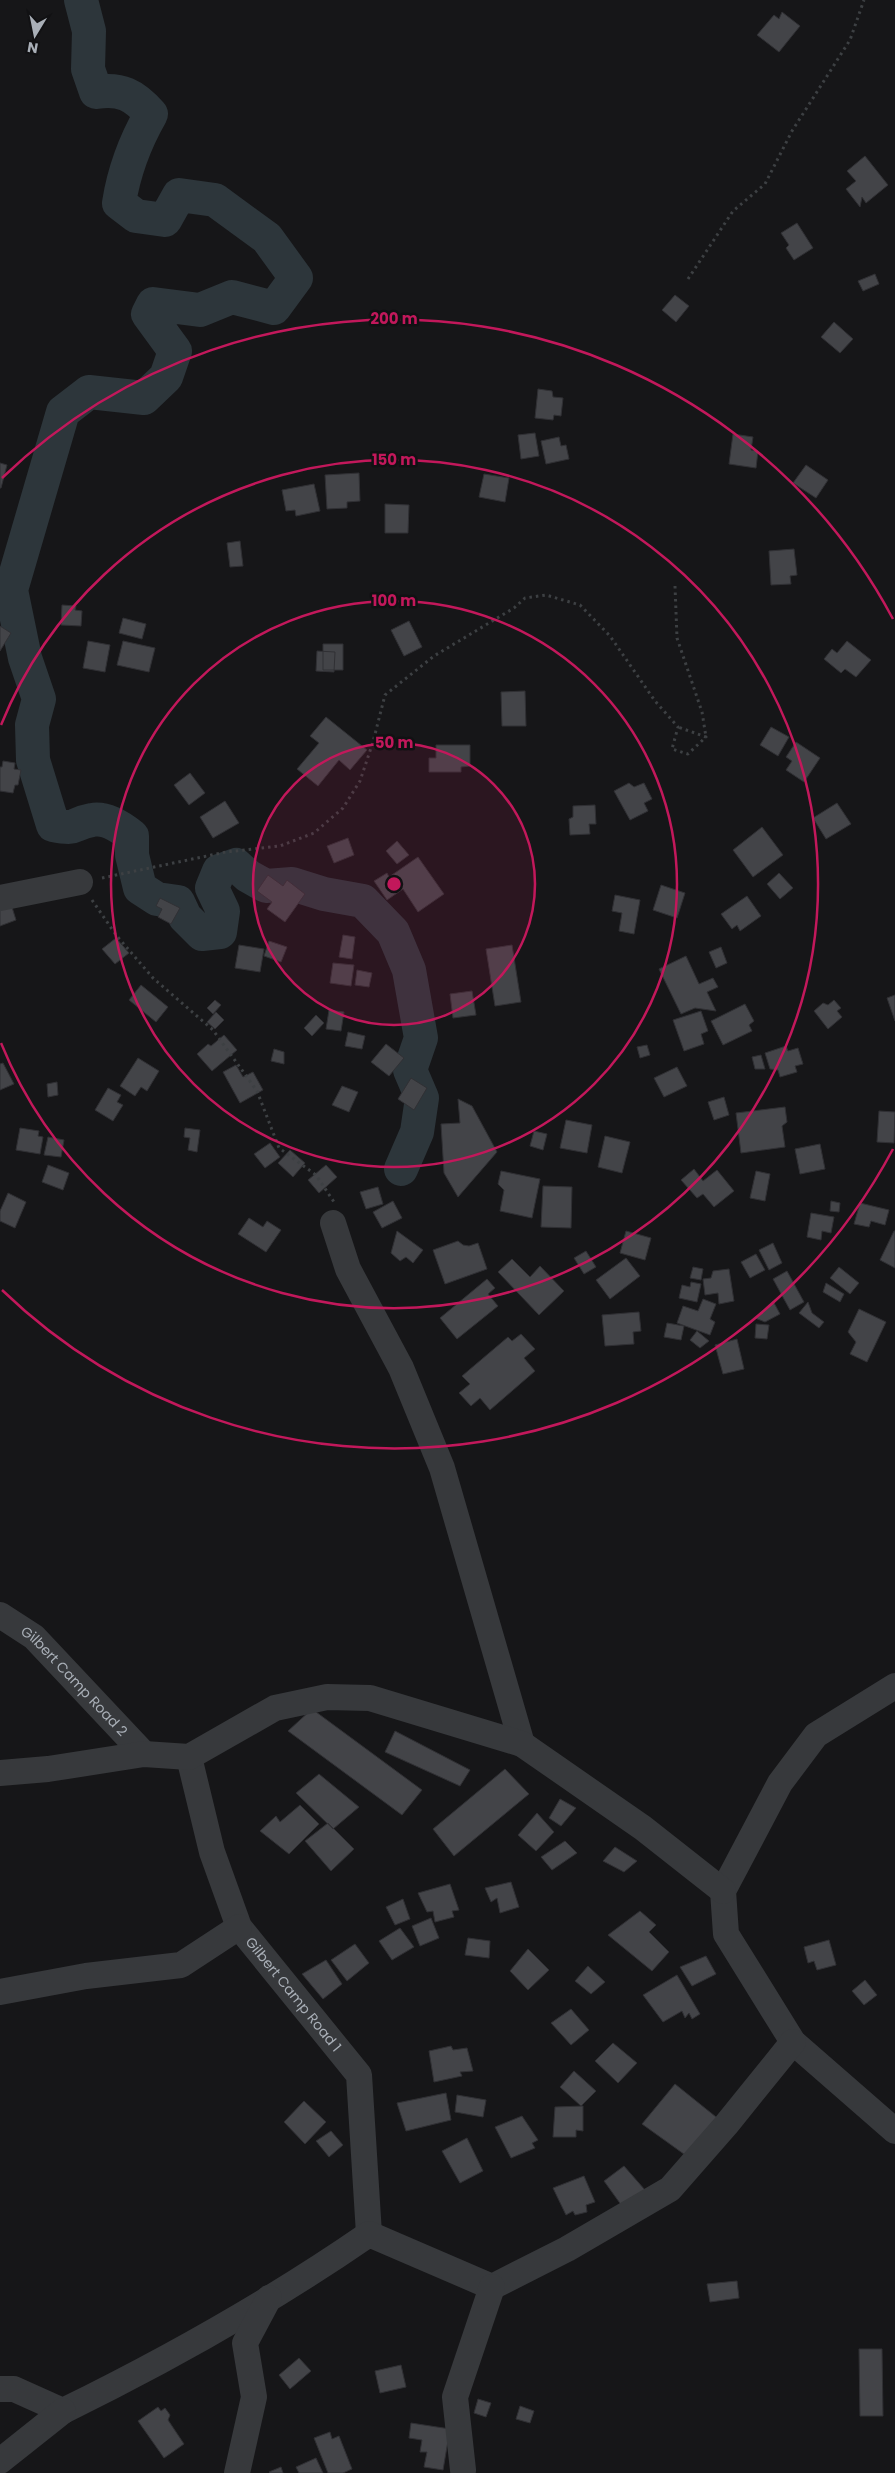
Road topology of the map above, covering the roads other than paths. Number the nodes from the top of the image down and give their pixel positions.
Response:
1 (80, 882) road end
2 (0, 898) edge
3 (333, 1223) road end
4 (0, 1615) edge
5 (895, 1686) edge
6 (522, 1744) junction
7 (144, 1754) junction
8 (189, 1757) junction
9 (0, 1773) edge
10 (724, 1891) junction
11 (238, 1927) junction
12 (0, 1992) edge
13 (793, 2042) junction
14 (895, 2131) edge
15 (369, 2234) junction
16 (492, 2287) junction
17 (269, 2298) junction
18 (0, 2389) edge
19 (63, 2411) junction
20 (0, 2461) edge
21 (463, 2470) dead end
22 (237, 2473) edge

1 - 2 street
3 - 6 street
4 - 7 street, Gilbert Camp Road 2
5 - 10 street
6 - 8 street
6 - 10 street
7 - 8 street
7 - 9 street
8 - 11 street, Gilbert Camp Road 1
10 - 13 street
11 - 12 street
11 - 15 street, Gilbert Camp Road 1
13 - 14 street
13 - 16 street
15 - 16 street
15 - 17 street
16 - 21 street
17 - 19 street
17 - 22 street
18 - 19 street
19 - 20 street

